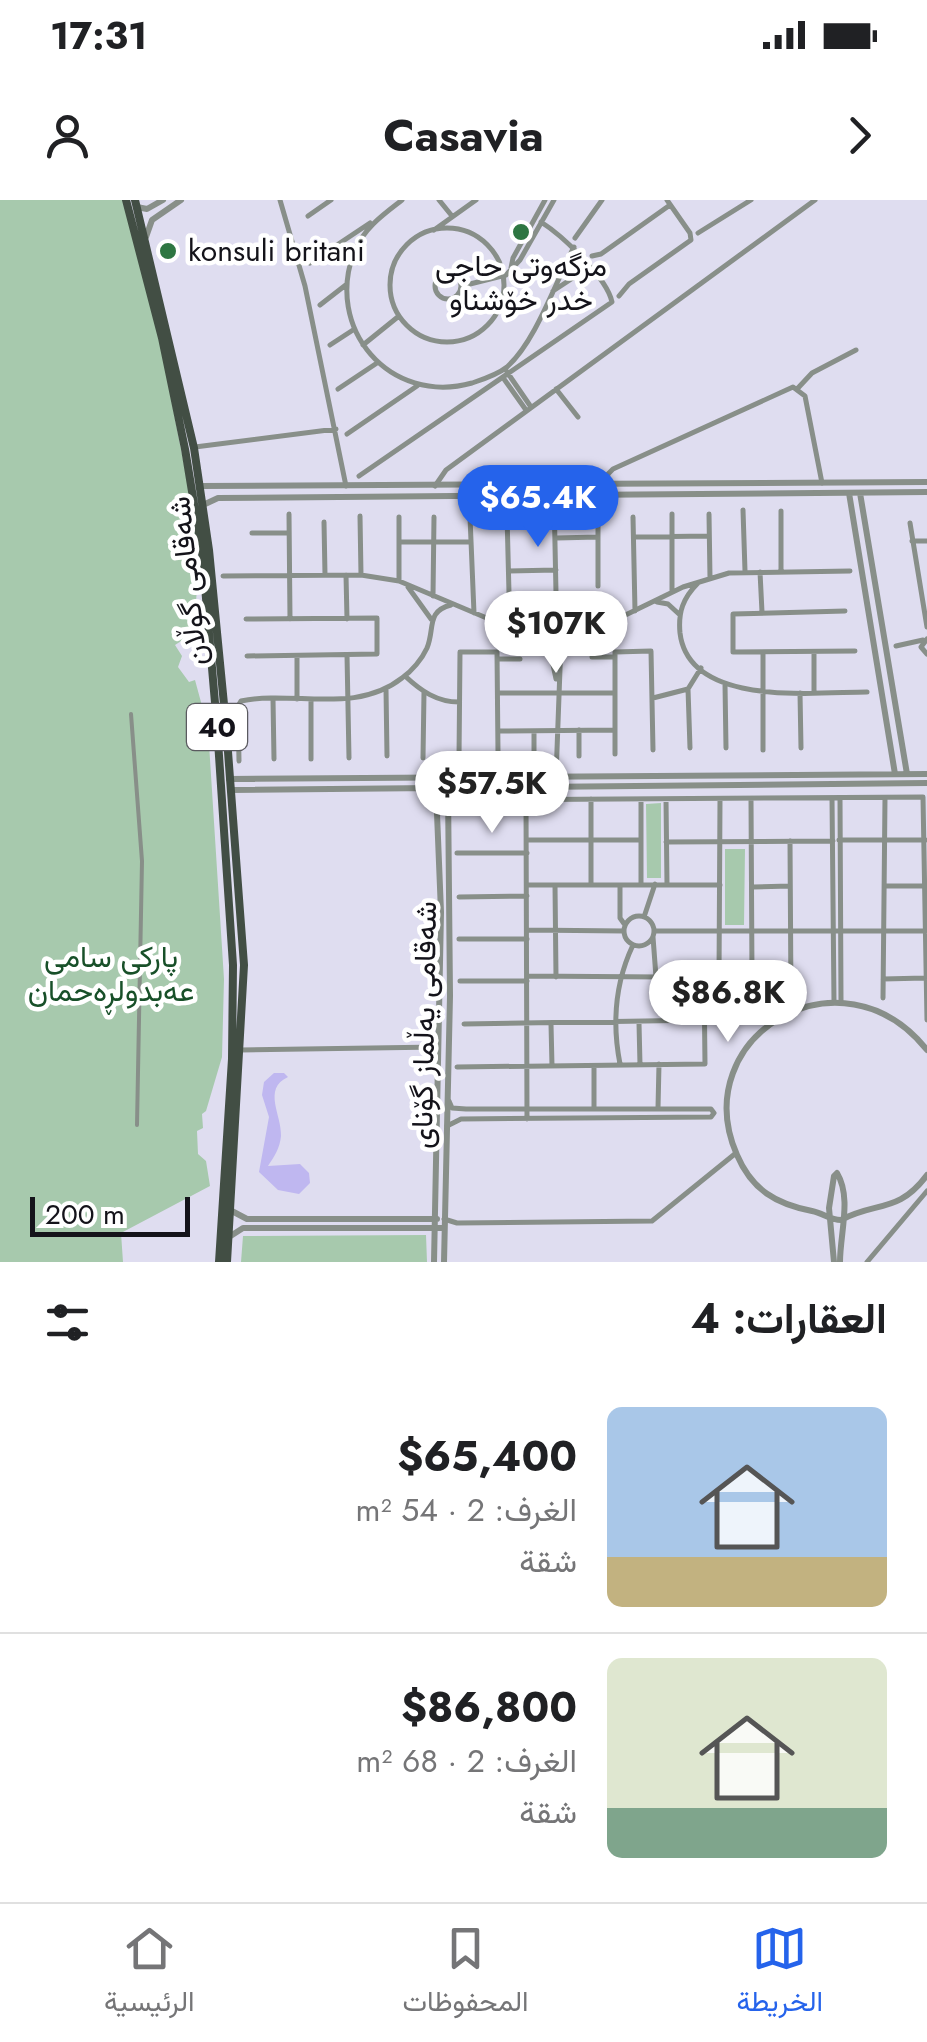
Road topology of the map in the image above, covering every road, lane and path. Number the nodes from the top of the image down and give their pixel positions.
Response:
1 (126, 200) edge
2 (181, 200) edge
3 (280, 200) edge
4 (331, 200) edge
5 (402, 200) edge
6 (439, 200) edge
7 (476, 200) edge
8 (546, 200) edge
9 (554, 200) edge
10 (751, 200) edge
11 (814, 200) edge
12 (602, 201) edge
13 (160, 202) edge
14 (669, 202) edge
15 (136, 204) edge
16 (162, 213) junction
17 (382, 215) junction
18 (308, 216) dead end
19 (452, 216) junction
20 (542, 222) junction
21 (433, 231) junction
22 (698, 233) dead end
23 (146, 238) junction
24 (575, 238) dead end
25 (574, 247) junction
26 (592, 256) dead end
27 (310, 263) dead end
28 (512, 268) junction
29 (588, 268) junction
30 (503, 277) junction
31 (347, 284) junction
32 (462, 286) junction
33 (550, 293) junction
34 (619, 296) dead end
35 (320, 305) dead end
36 (399, 316) junction
37 (354, 329) junction
38 (330, 345) dead end
39 (363, 345) junction
40 (526, 348) junction
41 (856, 350) dead end
42 (536, 356) junction
43 (378, 362) junction
44 (504, 373) junction
45 (417, 386) junction
46 (462, 386) junction
47 (798, 388) junction
48 (338, 389) dead end
49 (556, 389) junction
50 (469, 400) junction
51 (529, 408) junction
52 (578, 417) dead end
53 (336, 429) junction
54 (347, 434) dead end
55 (194, 448) junction
56 (359, 476) dead end
57 (927, 482) edge
58 (822, 483) junction
59 (505, 485) junction
60 (606, 485) junction
61 (200, 486) junction
62 (346, 486) junction
63 (436, 486) junction
64 (282, 487) junction
65 (712, 489) junction
66 (927, 492) edge
67 (850, 493) junction
68 (860, 493) junction
69 (505, 496) junction
70 (554, 496) junction
71 (282, 498) junction
72 (203, 504) junction
73 (852, 504) junction
74 (862, 504) junction
75 (743, 510) dead end
76 (781, 511) dead end
77 (289, 514) dead end
78 (672, 514) dead end
79 (709, 514) dead end
80 (507, 515) dead end
81 (360, 516) dead end
82 (598, 516) dead end
83 (434, 517) dead end
84 (470, 517) dead end
85 (399, 518) dead end
86 (633, 518) dead end
87 (324, 522) dead end
88 (910, 523) dead end
89 (252, 532) dead end
90 (289, 533) junction
91 (709, 536) junction
92 (598, 537) junction
93 (634, 537) junction
94 (672, 537) junction
95 (555, 538) junction
96 (927, 541) edge
97 (400, 542) junction
98 (434, 542) junction
99 (471, 542) junction
100 (912, 542) junction
101 (509, 570) junction
102 (556, 570) junction
103 (850, 571) dead end
104 (745, 572) junction
105 (760, 572) junction
106 (782, 572) junction
107 (346, 575) junction
108 (362, 575) junction
109 (223, 576) dead end
110 (290, 576) junction
111 (325, 576) junction
112 (710, 578) junction
113 (399, 581) junction
114 (700, 582) junction
115 (406, 585) junction
116 (598, 586) dead end
117 (672, 592) junction
118 (509, 593) dead end
119 (556, 594) junction
120 (433, 596) junction
121 (652, 602) junction
122 (454, 605) junction
123 (634, 611) junction
124 (845, 611) dead end
125 (474, 612) junction
126 (762, 612) junction
127 (680, 615) junction
128 (246, 619) dead end
129 (290, 619) junction
130 (347, 619) junction
131 (431, 620) junction
132 (548, 624) junction
133 (563, 625) junction
134 (927, 627) edge
135 (590, 629) junction
136 (522, 630) junction
137 (547, 640) junction
138 (925, 640) edge
139 (562, 641) junction
140 (896, 646) dead end
141 (855, 651) dead end
142 (814, 652) junction
143 (763, 653) junction
144 (927, 654) edge
145 (347, 655) junction
146 (247, 656) dead end
147 (297, 656) junction
148 (592, 656) dead end
149 (615, 656) junction
150 (520, 658) dead end
151 (497, 659) junction
152 (701, 668) junction
153 (405, 676) junction
154 (726, 684) junction
155 (386, 689) junction
156 (557, 690) junction
157 (688, 690) junction
158 (424, 692) junction
159 (615, 692) junction
160 (763, 692) junction
161 (814, 692) junction
162 (867, 692) dead end
163 (800, 693) junction
164 (497, 694) junction
165 (652, 698) junction
166 (273, 699) junction
167 (297, 699) junction
168 (312, 699) junction
169 (348, 699) junction
170 (460, 702) junction
171 (131, 714) dead end
172 (534, 730) junction
173 (557, 730) junction
174 (579, 730) junction
175 (615, 730) junction
176 (498, 731) junction
177 (690, 748) dead end
178 (726, 748) dead end
179 (801, 748) dead end
180 (652, 750) dead end
181 (762, 750) dead end
182 (534, 752) dead end
183 (498, 753) dead end
184 (615, 754) dead end
185 (387, 756) dead end
186 (579, 756) dead end
187 (349, 758) dead end
188 (423, 758) dead end
189 (459, 758) dead end
190 (274, 759) dead end
191 (311, 759) dead end
192 (239, 761) dead end
193 (895, 774) junction
194 (907, 774) junction
195 (927, 774) edge
196 (704, 776) junction
197 (556, 777) junction
198 (229, 779) junction
199 (322, 780) junction
200 (927, 784) edge
201 (704, 786) junction
202 (436, 789) junction
203 (448, 789) junction
204 (230, 790) junction
205 (322, 790) junction
206 (751, 798) junction
207 (836, 798) junction
208 (885, 798) junction
209 (590, 799) junction
210 (641, 799) junction
211 (666, 799) junction
212 (720, 799) junction
213 (453, 800) dead end
214 (526, 800) junction
215 (720, 839) junction
216 (526, 840) junction
217 (591, 840) junction
218 (641, 840) junction
219 (751, 840) junction
220 (836, 840) junction
221 (885, 840) junction
222 (926, 840) edge
223 (790, 841) junction
224 (666, 842) junction
225 (457, 853) dead end
226 (526, 854) junction
227 (620, 884) junction
228 (641, 884) junction
229 (655, 884) junction
230 (720, 884) junction
231 (526, 885) junction
232 (556, 885) junction
233 (591, 885) junction
234 (667, 885) junction
235 (752, 886) junction
236 (790, 886) junction
237 (884, 886) junction
238 (926, 886) edge
239 (527, 896) junction
240 (459, 897) dead end
241 (644, 917) junction
242 (624, 928) junction
243 (527, 930) junction
244 (556, 930) junction
245 (720, 931) junction
246 (926, 931) edge
247 (752, 932) junction
248 (790, 932) junction
249 (884, 932) junction
250 (836, 933) junction
251 (653, 934) junction
252 (459, 939) dead end
253 (527, 939) junction
254 (633, 945) junction
255 (556, 976) junction
256 (620, 977) junction
257 (656, 977) junction
258 (704, 977) junction
259 (719, 977) junction
260 (527, 978) junction
261 (752, 978) junction
262 (790, 978) junction
263 (926, 978) edge
264 (883, 979) junction
265 (460, 981) dead end
266 (883, 998) dead end
267 (790, 1000) dead end
268 (837, 1002) junction
269 (439, 1012) junction
270 (450, 1012) junction
271 (704, 1020) junction
272 (927, 1020) edge
273 (616, 1022) junction
274 (639, 1022) junction
275 (527, 1023) junction
276 (552, 1023) junction
277 (464, 1024) dead end
278 (438, 1047) junction
279 (240, 1050) junction
280 (927, 1050) edge
281 (659, 1064) junction
282 (594, 1065) junction
283 (620, 1065) junction
284 (640, 1065) junction
285 (527, 1066) junction
286 (552, 1066) junction
287 (457, 1067) dead end
288 (447, 1098) junction
289 (594, 1108) junction
290 (626, 1108) junction
291 (658, 1108) junction
292 (527, 1109) junction
293 (626, 1118) junction
294 (527, 1120) junction
295 (137, 1125) dead end
296 (231, 1126) junction
297 (448, 1126) junction
298 (736, 1153) junction
299 (926, 1181) edge
300 (230, 1210) junction
301 (439, 1219) junction
302 (830, 1219) junction
303 (844, 1219) junction
304 (457, 1222) junction
305 (247, 1223) junction
306 (439, 1228) junction
307 (228, 1238) junction
308 (219, 1262) edge
309 (227, 1262) edge
310 (434, 1262) edge
311 (444, 1262) edge
312 (837, 1262) edge
313 (867, 1262) edge

1 - 296 main road, شەقامی گوڵان / 40
2 - 16 street
3 - 53 street
4 - 18 street
5 - 17 street
6 - 19 street
7 - 19 street
8 - 28 street
9 - 20 street
10 - 22 street
11 - 49 street
12 - 24 street
13 - 15 street
13 - 16 street
14 - 26 street
14 - 34 street
15 - 23 main road, شەقامی گوڵان
16 - 23 street
17 - 27 street
17 - 31 street
19 - 21 street
20 - 25 street
20 - 28 street
21 - 30 street
21 - 36 street
23 - 55 main road, شەقامی گوڵان / 40
25 - 29 street
25 - 33 street
28 - 30 street
29 - 33 street
29 - 42 street
30 - 32 street
30 - 36 street
31 - 35 street
31 - 37 street
32 - 32 street
33 - 40 street
36 - 39 street
37 - 38 street
37 - 39 street
39 - 43 street
40 - 42 street
40 - 44 street
41 - 47 street
42 - 44 street
43 - 45 street
43 - 48 street
44 - 46 street
44 - 50 street
44 - 51 street
45 - 46 street
45 - 54 street
46 - 50 street
47 - 58 street
47 - 60 street
49 - 51 street
49 - 52 street
50 - 56 street
51 - 63 street
53 - 55 street
53 - 62 street
55 - 61 main road, شەقامی گوڵان / 40
57 - 58 street
58 - 65 street
59 - 60 street
59 - 63 street
59 - 69 street
60 - 65 street
61 - 64 street
61 - 72 main road, شەقامی گوڵان / 40
62 - 63 street
62 - 64 street
64 - 71 street
65 - 67 street
65 - 70 street
66 - 68 street
67 - 68 street
67 - 73 street
68 - 74 street
69 - 70 street
69 - 71 street
70 - 95 street
71 - 72 street
72 - 198 main road, شەقامی گوڵان / 40
73 - 74 street
73 - 193 street
74 - 194 street
75 - 104 street
76 - 106 street
77 - 90 street
78 - 94 street
79 - 91 street
80 - 101 street
81 - 108 street
82 - 92 street
83 - 98 street
84 - 99 street
85 - 97 street
86 - 93 street
87 - 111 street
88 - 100 street
89 - 90 street
90 - 110 street
91 - 94 street
91 - 112 street
92 - 95 street
92 - 116 street
93 - 94 street
93 - 123 street
94 - 117 street
95 - 102 street
96 - 100 street
97 - 98 street
97 - 113 street
98 - 99 street
98 - 120 street
99 - 125 street
100 - 134 street
101 - 102 street
101 - 118 street
102 - 119 street
103 - 106 street
104 - 105 street
104 - 112 street
105 - 106 street
105 - 126 street
107 - 108 street
107 - 111 street
107 - 130 street
108 - 113 street
109 - 110 street
110 - 111 street
110 - 129 street
112 - 114 street
113 - 115 street
114 - 117 street
114 - 127 street
115 - 120 street
115 - 131 street
117 - 121 street
119 - 132 street
119 - 133 street
120 - 122 street
121 - 123 street
121 - 127 street
122 - 125 street
122 - 131 street
123 - 135 street
124 - 126 street
125 - 136 street
126 - 143 street
127 - 152 street
128 - 129 street
129 - 130 street
130 - 145 street
131 - 153 street
132 - 133 street
132 - 136 street
132 - 137 street
133 - 135 street
133 - 139 street
135 - 139 street
136 - 137 street
137 - 139 street
137 - 156 street
138 - 140 street
138 - 144 street
139 - 156 street
141 - 142 street
142 - 143 street
142 - 161 street
143 - 160 street
145 - 147 street
145 - 169 street
146 - 147 street
147 - 167 street
148 - 149 street
149 - 159 street
149 - 165 street
150 - 151 street
151 - 164 street
151 - 170 street
152 - 154 street
152 - 157 street
153 - 155 street
153 - 158 street
154 - 160 street
154 - 178 street
155 - 169 street
155 - 185 street
156 - 159 street
156 - 164 street
156 - 173 street
157 - 165 street
157 - 177 street
158 - 170 street
158 - 188 street
159 - 175 street
160 - 163 street
160 - 181 street
161 - 162 street
161 - 163 street
163 - 179 street
164 - 176 street
165 - 180 street
166 - 167 street
166 - 190 street
166 - 192 street
167 - 168 street
168 - 169 street
168 - 191 street
169 - 187 street
170 - 189 street
171 - 295 street
172 - 173 street
172 - 176 street
172 - 182 street
173 - 174 street
173 - 197 street
174 - 175 street
174 - 186 street
175 - 184 street
176 - 183 street
193 - 194 street
193 - 196 street
194 - 195 street
196 - 197 street
196 - 201 street
197 - 199 street
198 - 199 street
198 - 204 main road, شەقامی گوڵان / 40
199 - 205 street
200 - 201 street
201 - 203 street
202 - 203 street
202 - 205 street
202 - 269 street, شەقامی یەڵماز گۆنای
203 - 270 street, شەقامی یەڵماز گۆنای
204 - 205 street
204 - 279 main road, شەقامی گوڵان / 40
206 - 207 street
206 - 212 street
206 - 219 street
207 - 208 street
207 - 220 street
208 - 221 street
208 - 222 street
209 - 210 street
209 - 214 street
209 - 217 street
210 - 211 street
210 - 218 street
211 - 212 street
211 - 224 street
212 - 215 street
213 - 214 street
214 - 216 street
215 - 219 street
215 - 224 street
215 - 230 street
216 - 217 street
216 - 226 street
217 - 218 street
217 - 233 street
218 - 228 street
219 - 223 street
219 - 235 street
220 - 221 street
220 - 223 street
220 - 250 street
221 - 222 street
221 - 237 street
222 - 238 street
223 - 236 street
224 - 234 street
225 - 226 street
226 - 231 street
227 - 228 street
227 - 233 street
227 - 242 street
228 - 229 street
229 - 234 street
229 - 241 street
230 - 234 street
230 - 245 street
231 - 232 street
231 - 239 street
232 - 233 street
232 - 244 street
235 - 236 street
235 - 247 street
236 - 248 street
237 - 238 street
237 - 249 street
238 - 246 street
239 - 240 street
239 - 243 street
241 - 242 street
241 - 251 street
242 - 244 street
242 - 254 street
243 - 244 street
243 - 253 street
244 - 255 street
245 - 247 street
245 - 251 street
245 - 259 street
246 - 249 street
246 - 263 street
247 - 248 street
247 - 261 street
248 - 250 street
248 - 262 street
249 - 250 street
249 - 264 street
250 - 268 street
251 - 254 street
251 - 257 street
252 - 253 street
253 - 260 street
254 - 256 street
255 - 256 street
255 - 260 street
256 - 257 street
256 - 273 street
257 - 258 street
258 - 259 street
258 - 271 street
259 - 261 street
260 - 265 street
260 - 275 street
261 - 262 street
262 - 267 street
263 - 264 street
263 - 272 street
264 - 266 street
268 - 280 street
268 - 298 street
269 - 270 street
269 - 278 street, شەقامی یەڵماز گۆنای
270 - 288 street, شەقامی یەڵماز گۆنای
271 - 274 street
271 - 281 street
273 - 274 street
273 - 276 street
273 - 283 street
274 - 284 street
275 - 276 street
275 - 277 street
275 - 285 street
276 - 286 street
278 - 279 street
278 - 301 street, شەقامی یەڵماز گۆنای
279 - 296 main road, شەقامی گوڵان / 40
281 - 284 street
281 - 291 street
282 - 283 street
282 - 286 street
282 - 289 street
283 - 284 street
285 - 286 street
285 - 287 street
285 - 292 street
288 - 292 street
288 - 297 street, شەقامی یەڵماز گۆنای
289 - 290 street
289 - 292 street
290 - 291 street
290 - 293 street
291 - 293 street
292 - 294 street
293 - 294 street
294 - 297 street
296 - 300 main road, شەقامی گوڵان / 40
296 - 308 main road, شەقامی گوڵان / 40
297 - 301 street, شەقامی یەڵماز گۆنای
298 - 302 street
298 - 304 street
299 - 303 street
299 - 313 street
300 - 305 street
300 - 307 main road, شەقامی گوڵان / 40
301 - 304 street
301 - 305 street
301 - 306 street, شەقامی یەڵماز گۆنای
302 - 303 street
302 - 303 street
302 - 312 street
303 - 312 street
304 - 306 street
305 - 306 street
305 - 307 street
306 - 310 street, شەقامی یەڵماز گۆنای
306 - 311 street, شەقامی یەڵماز گۆنای
307 - 309 main road, شەقامی گوڵان / 40

